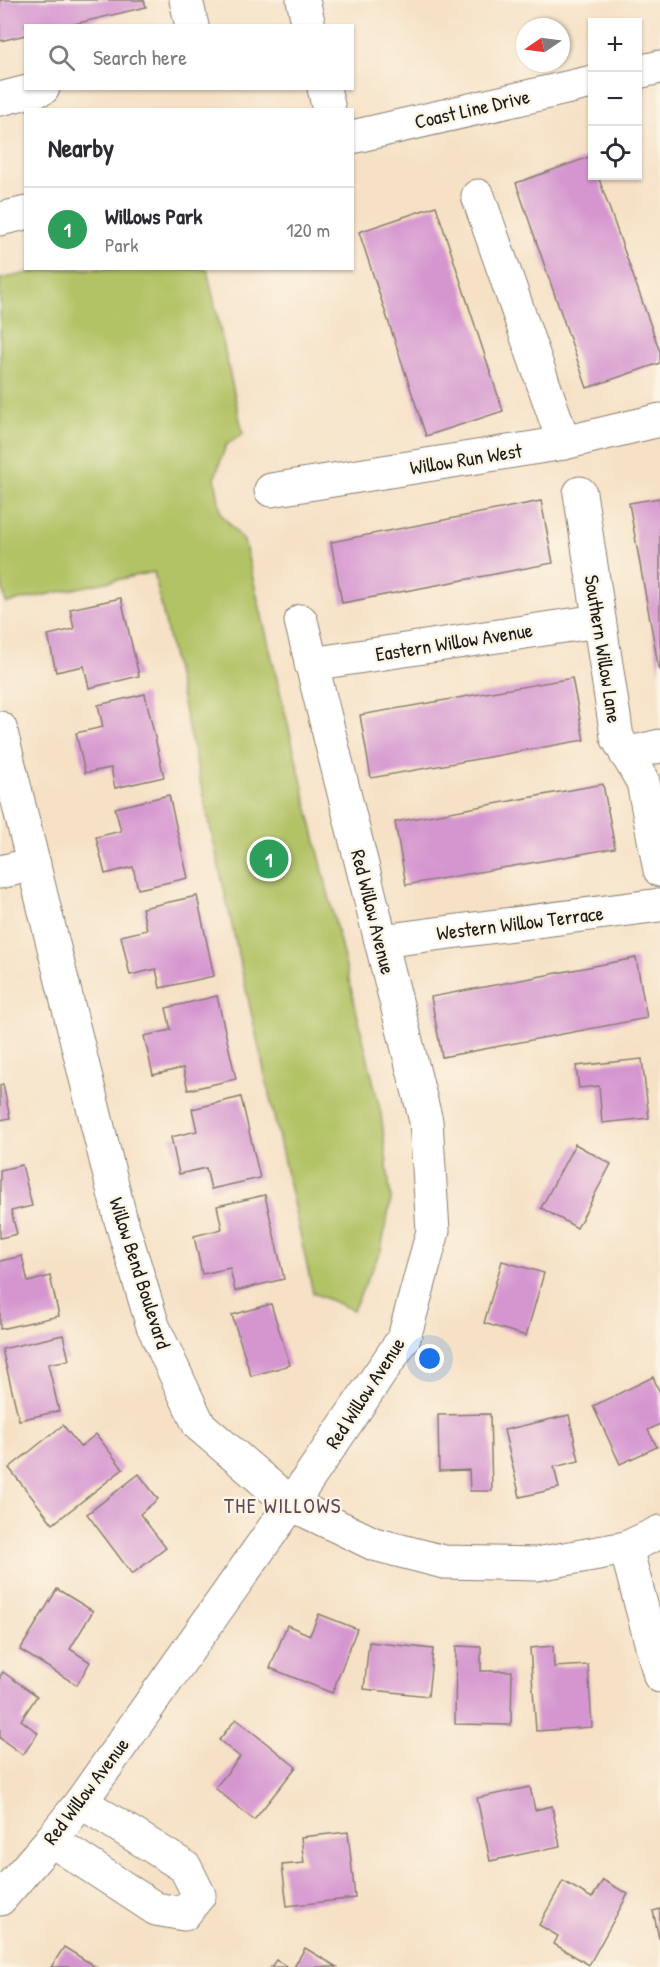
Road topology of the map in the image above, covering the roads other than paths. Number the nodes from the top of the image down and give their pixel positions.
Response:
1 (186, 0) edge
2 (303, 0) edge
3 (192, 24) edge
4 (309, 24) edge
5 (660, 67) edge
6 (642, 71) edge
7 (588, 83) edge
8 (35, 90) edge
9 (324, 90) edge
10 (0, 99) edge
11 (329, 108) edge
12 (354, 137) edge
13 (478, 196) dead end
14 (24, 213) edge
15 (0, 219) edge
16 (660, 420) edge
17 (564, 443) junction
18 (271, 490) dead end
19 (579, 493) dead end
20 (301, 621) dead end
21 (598, 621) junction
22 (311, 664) junction
23 (0, 728) edge
24 (660, 746) edge
25 (626, 754) junction
26 (34, 864) junction
27 (660, 870) edge
28 (0, 872) edge
29 (660, 905) edge
30 (381, 941) junction
31 (291, 1504) junction
32 (660, 1532) edge
33 (626, 1548) junction
34 (660, 1676) edge
35 (81, 1802) junction
36 (51, 1840) junction
37 (0, 1899) edge

1 - 3 street
2 - 4 street
5 - 6 street
7 - 12 street, Coast Line Drive
8 - 10 street
9 - 11 street
13 - 17 street
14 - 15 street
16 - 17 street, Willow Run West
17 - 18 street, Willow Run West
19 - 21 street, Southern Willow Lane
20 - 22 street, Red Willow Avenue
21 - 22 street, Eastern Willow Avenue
21 - 25 street, Southern Willow Lane
22 - 30 street, Red Willow Avenue
23 - 26 street, Willow Bend Boulevard
24 - 25 street
25 - 27 street, Southern Willow Lane
26 - 28 street
26 - 31 street, Willow Bend Boulevard
29 - 30 street, Western Willow Terrace
30 - 31 street, Red Willow Avenue
31 - 33 street, Willow Bend Boulevard
31 - 35 street, Red Willow Avenue
32 - 33 street, Willow Bend Boulevard
33 - 34 street
35 - 36 street, Red Willow Avenue
35 - 36 street
36 - 37 street, Red Willow Avenue

